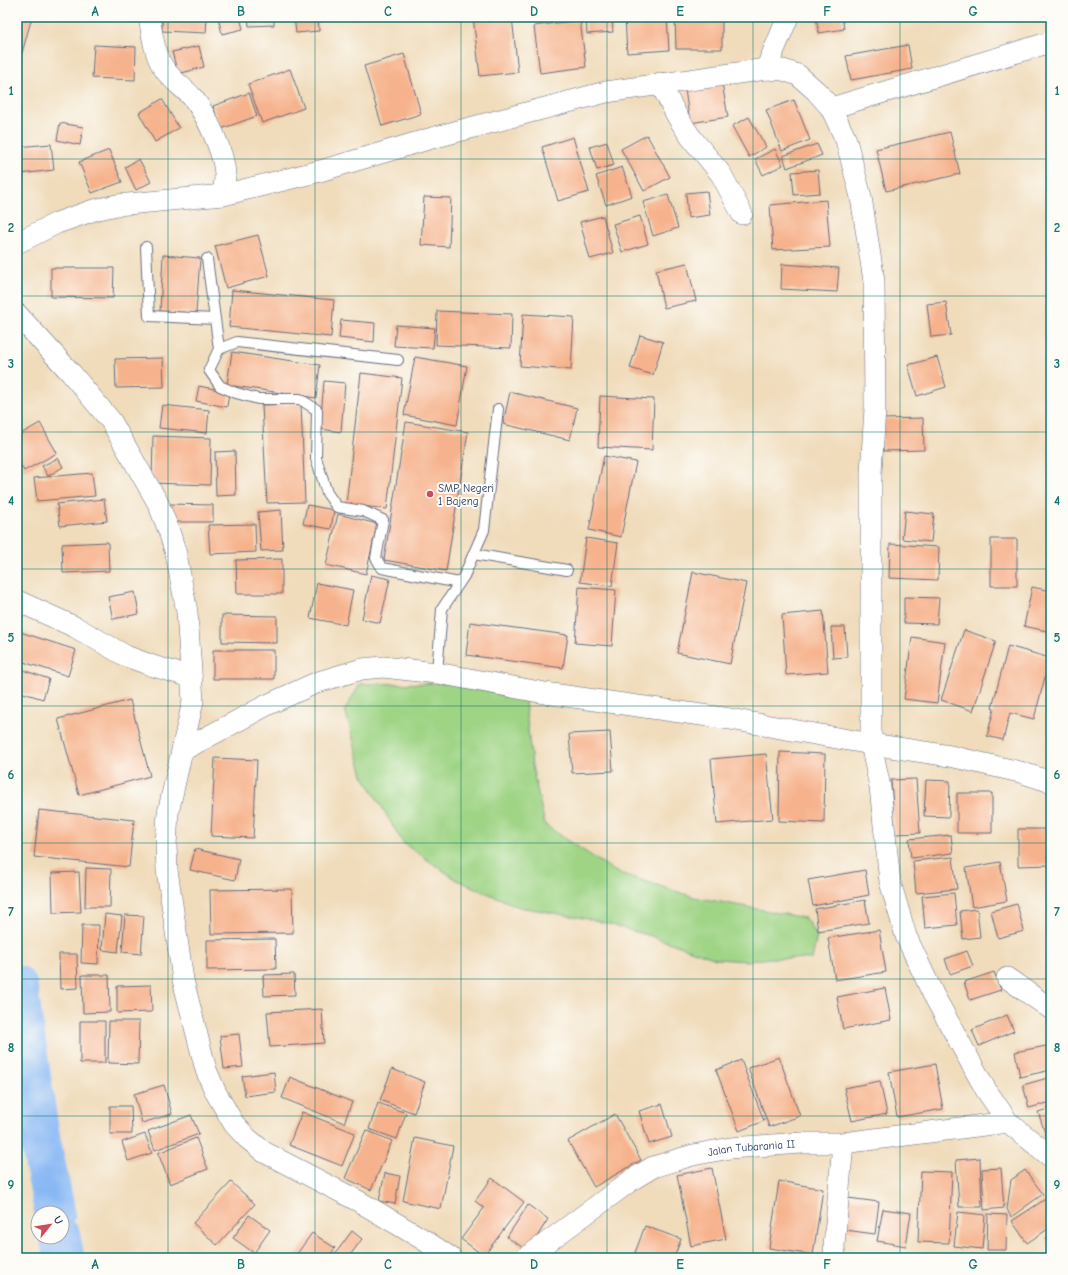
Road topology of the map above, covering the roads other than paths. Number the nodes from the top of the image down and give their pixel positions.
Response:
1 (149, 17) edge
2 (788, 17) edge
3 (1051, 42) edge
4 (766, 69) junction
5 (660, 83) junction
6 (831, 108) junction
7 (223, 195) junction
8 (742, 214) dead end
9 (17, 243) edge
10 (146, 247) dead end
11 (206, 259) dead end
12 (17, 314) edge
13 (215, 319) junction
14 (219, 349) junction
15 (398, 360) dead end
16 (498, 409) dead end
17 (474, 554) junction
18 (567, 570) dead end
19 (460, 583) junction
20 (20, 602) dead end
21 (437, 673) junction
22 (191, 677) junction
23 (871, 744) junction
24 (183, 750) junction
25 (1051, 782) edge
26 (1007, 978) dead end
27 (1051, 1009) edge
28 (1008, 1122) junction
29 (843, 1143) junction
30 (1051, 1157) edge
31 (450, 1258) edge
32 (526, 1258) edge
33 (835, 1258) edge

1 - 7 street
2 - 4 street
3 - 6 street
4 - 5 street
4 - 6 street
5 - 7 street
5 - 8 street
6 - 23 street
7 - 9 street
10 - 13 lane
11 - 13 lane
12 - 22 street
13 - 14 lane
14 - 15 lane
14 - 19 lane
16 - 17 lane
17 - 18 lane
17 - 19 lane
19 - 21 lane
20 - 22 street
21 - 23 street
21 - 24 street
22 - 24 street
23 - 25 street
23 - 28 street
24 - 31 street
26 - 27 street
28 - 29 street, Jalan Tubarania II
28 - 30 street
29 - 32 street, Jalan Tubarania II
29 - 33 street

